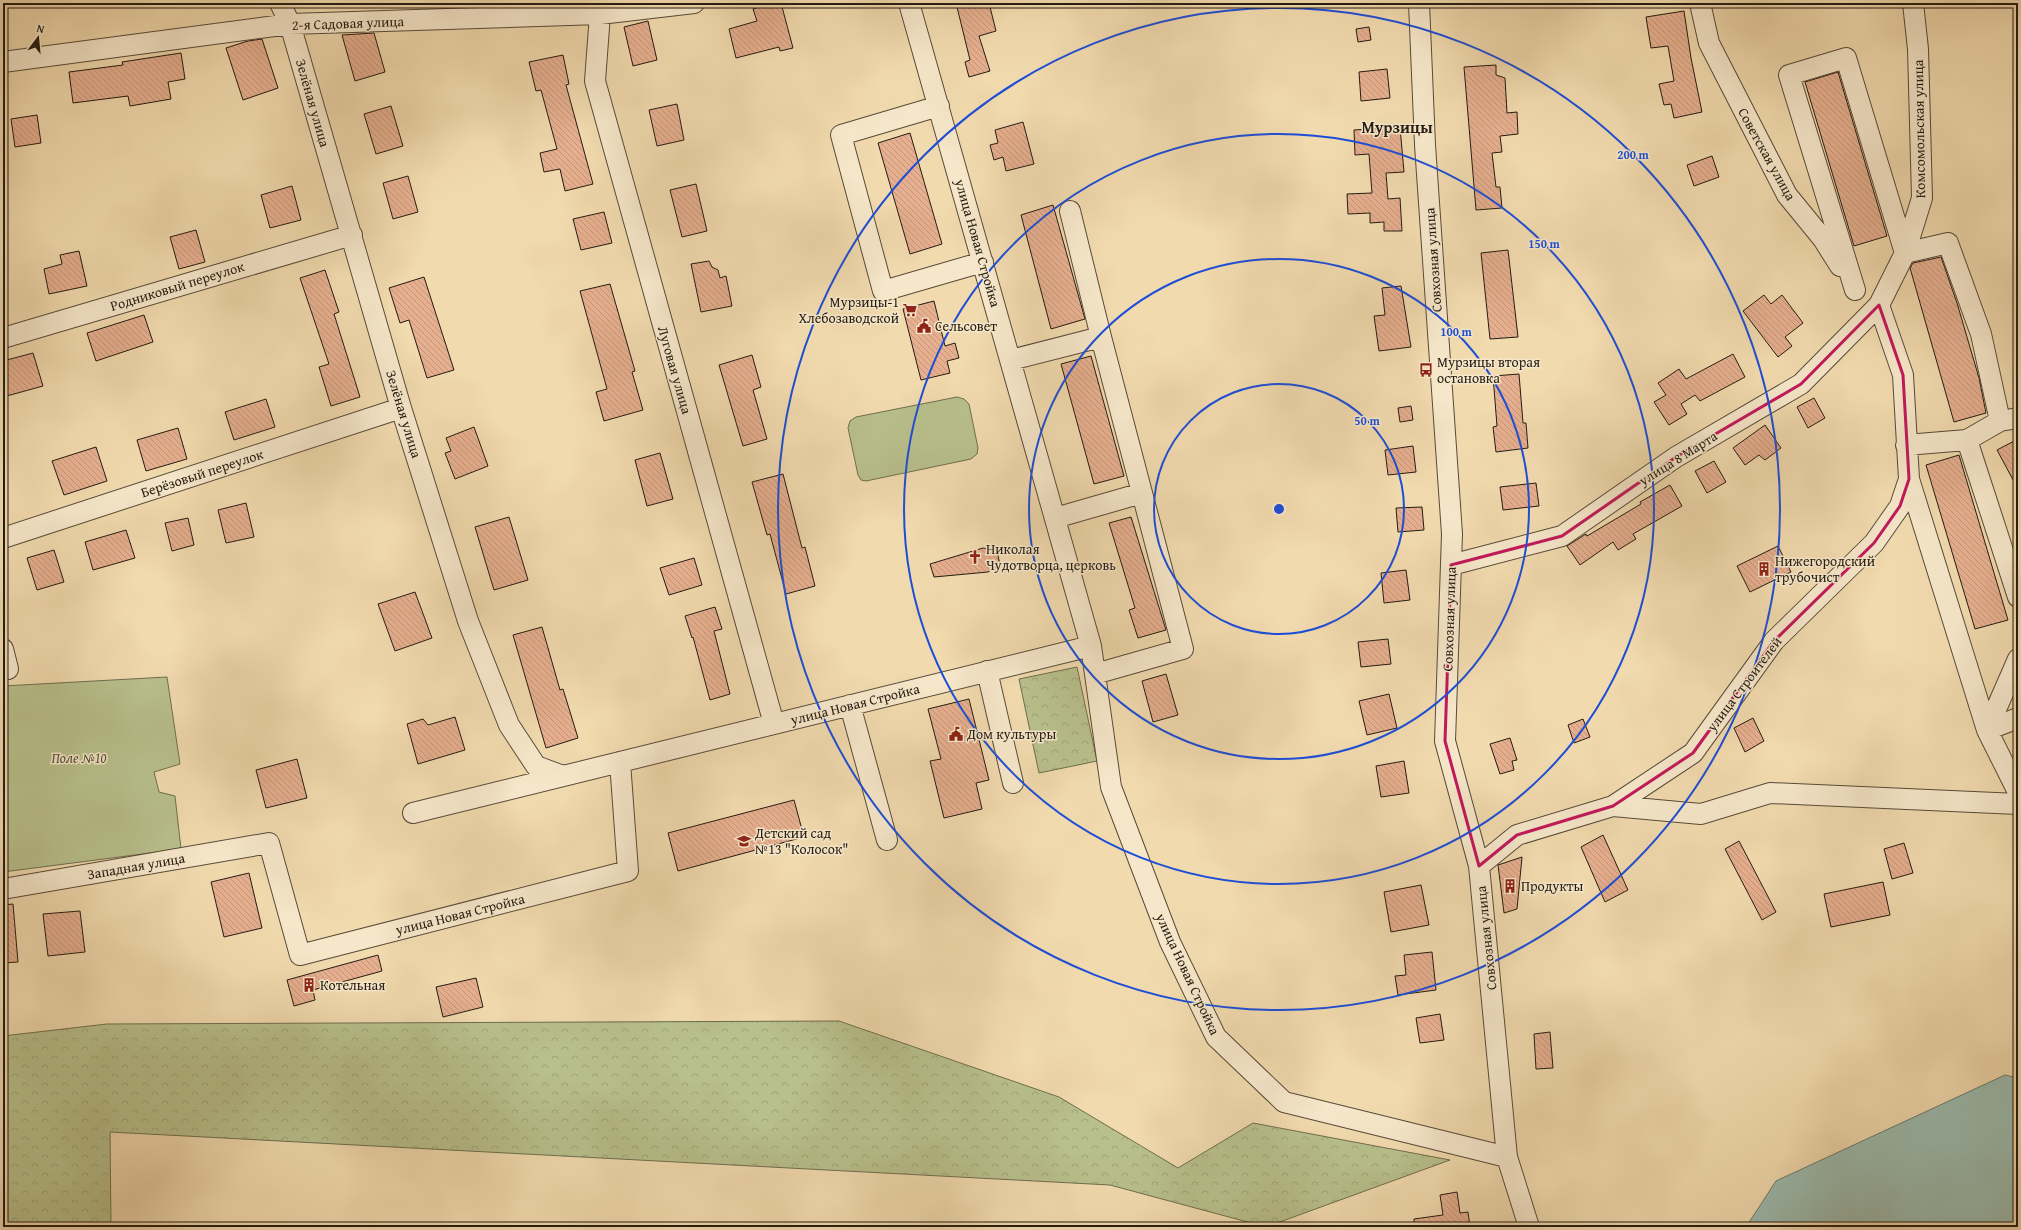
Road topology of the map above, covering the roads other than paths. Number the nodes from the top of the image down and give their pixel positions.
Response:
1 (280, 3) edge
2 (694, 3) edge
3 (909, 3) edge
4 (1419, 3) edge
5 (1700, 3) edge
6 (1913, 3) edge
7 (599, 8) edge
8 (290, 24) junction
9 (3, 62) edge
10 (939, 106) junction
11 (1070, 211) dead end
12 (352, 234) junction
13 (1905, 253) junction
14 (983, 262) junction
15 (1855, 290) junction
16 (1879, 305) junction
17 (1101, 337) junction
18 (3, 338) edge
19 (1011, 360) junction
20 (401, 408) junction
21 (2009, 420) edge
22 (1967, 440) junction
23 (1906, 445) junction
24 (1909, 479) junction
25 (1142, 493) junction
26 (1055, 518) junction
27 (3, 538) edge
28 (1451, 565) junction
29 (2018, 597) edge
30 (1091, 646) junction
31 (3, 649) edge
32 (2018, 659) edge
33 (8, 669) dead end
34 (987, 671) junction
35 (1095, 674) junction
36 (850, 705) junction
37 (2018, 718) edge
38 (774, 724) junction
39 (1987, 730) junction
40 (620, 762) junction
41 (563, 776) junction
42 (1013, 783) dead end
43 (2018, 792) edge
44 (2018, 804) edge
45 (1614, 806) junction
46 (413, 813) dead end
47 (887, 840) dead end
48 (269, 843) joint
49 (1479, 866) junction
50 (3, 888) edge
51 (1507, 1157) junction
52 (1529, 1227) edge

1 - 8 street, Зелёная улица
2 - 7 street, 2-я Садовая улица
3 - 10 street, улица Новая Стройка
4 - 28 street, Совхозная улица
5 - 15 street, Советская улица
6 - 13 street, Комсомольская улица
7 - 8 street, 2-я Садовая улица
7 - 38 street, Луговая улица
8 - 9 street, 2-я Садовая улица
8 - 12 street, Зелёная улица
10 - 14 street, улица Новая Стройка
10 - 14 street
11 - 17 street
12 - 18 street, Родниковый переулок
12 - 20 street, Зелёная улица
13 - 15 street
13 - 16 street, Комсомольская улица
13 - 21 street
14 - 19 street, улица Новая Стройка
15 - 16 street, Советская улица
16 - 23 street, улица Строителей
16 - 28 street, улица 8 Марта
17 - 19 street
17 - 25 street
19 - 26 street, улица Новая Стройка
20 - 27 street, Берёзовый переулок
20 - 41 street, Зелёная улица
21 - 22 street
22 - 23 street
22 - 29 street
23 - 24 street, улица Строителей
24 - 39 street
24 - 45 street, улица Строителей
25 - 26 street
25 - 35 street
26 - 30 street, улица Новая Стройка
28 - 49 street, Совхозная улица
30 - 34 street, улица Новая Стройка
30 - 35 street, улица Новая Стройка
31 - 33 street
32 - 39 street
34 - 36 street, улица Новая Стройка
34 - 42 street
35 - 51 street, улица Новая Стройка
36 - 38 street, улица Новая Стройка
36 - 47 street
37 - 39 street
38 - 40 street, улица Новая Стройка
39 - 43 street
40 - 41 street, улица Новая Стройка
40 - 48 street, улица Новая Стройка
41 - 46 street, улица Новая Стройка
44 - 45 street, улица Строителей
45 - 49 street, улица Строителей
48 - 50 street, Западная улица
49 - 51 street, Совхозная улица
51 - 52 street, Совхозная улица

